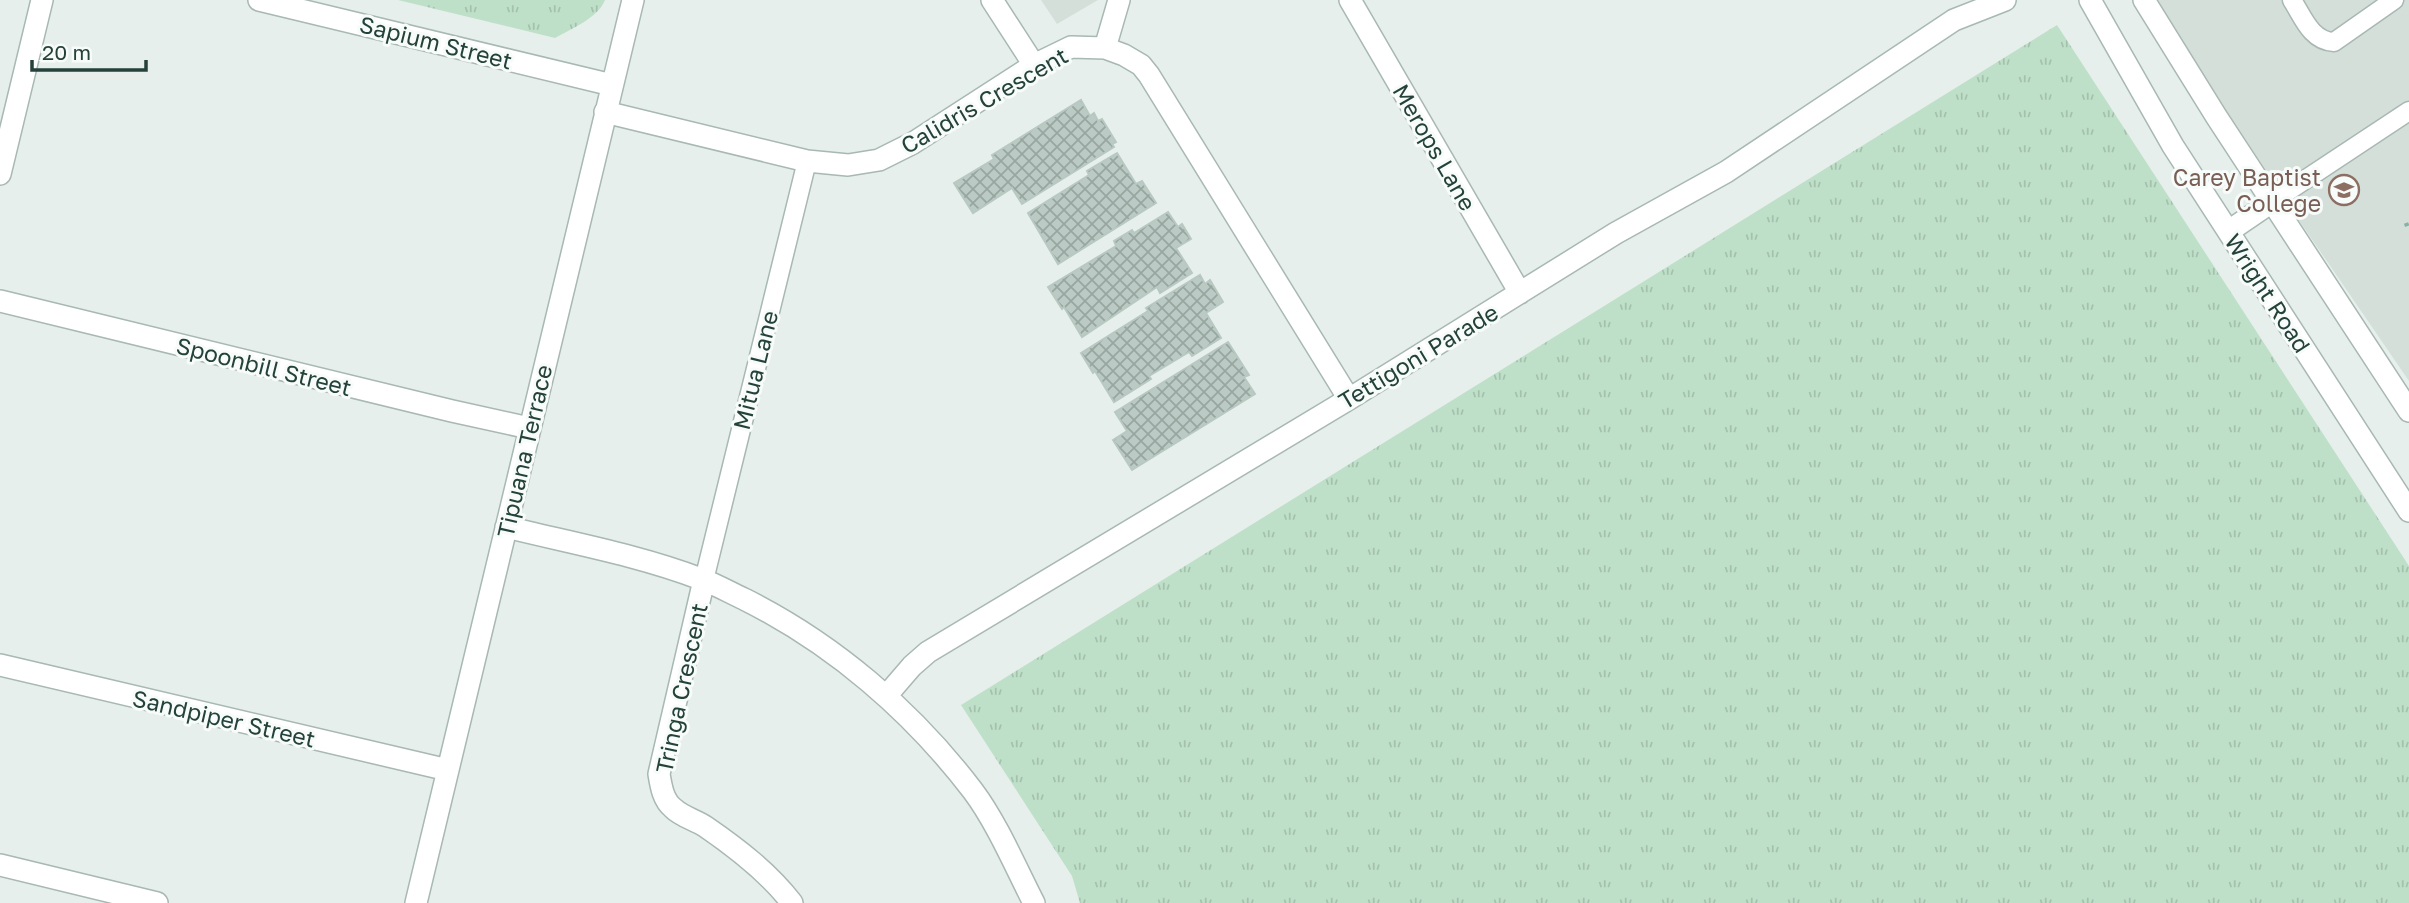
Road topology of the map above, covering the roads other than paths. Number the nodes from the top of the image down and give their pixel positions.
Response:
1 (42, 0) edge
2 (259, 0) edge
3 (633, 0) edge
4 (992, 0) edge
5 (1119, 0) edge
6 (1350, 0) edge
7 (1973, 0) edge
8 (2005, 0) edge
9 (2090, 0) edge
10 (2144, 0) edge
11 (2292, 0) edge
12 (2394, 0) edge
13 (1954, 20) junction
14 (1105, 48) junction
15 (1034, 65) junction
16 (612, 85) junction
17 (2409, 111) edge
18 (605, 113) junction
19 (807, 161) junction
20 (0, 174) edge
21 (2273, 201) junction
22 (2229, 231) junction
23 (1520, 293) junction
24 (0, 301) edge
25 (1349, 398) junction
26 (2409, 411) edge
27 (529, 428) junction
28 (2409, 511) edge
29 (506, 527) junction
30 (704, 580) junction
31 (0, 665) edge
32 (887, 695) junction
33 (448, 770) junction
34 (0, 865) edge
35 (157, 903) edge
36 (416, 903) edge
37 (792, 903) edge
38 (1034, 903) edge

1 - 20 street
2 - 16 street, Sapium Street
3 - 16 street, Tipuana Terrace
4 - 15 street
5 - 14 street
6 - 23 street, Merops Lane
7 - 13 street, Tettigoni Parade
8 - 13 street, Tettigoni Parade
9 - 22 street, Wright Road
10 - 21 street
11 - 12 lane
13 - 23 street, Tettigoni Parade
14 - 15 street, Calidris Crescent
14 - 25 street, Calidris Crescent
15 - 19 street, Calidris Crescent
16 - 18 street, Tipuana Terrace
17 - 21 lane
18 - 19 street, Calidris Crescent
18 - 27 street, Tipuana Terrace
19 - 30 lane, Mitua Lane
21 - 22 street
21 - 26 street
22 - 28 street, Wright Road
23 - 25 street, Tettigoni Parade
24 - 27 street, Spoonbill Street
25 - 32 street, Tettigoni Parade
27 - 29 street, Tipuana Terrace
29 - 30 street
29 - 33 street, Tipuana Terrace
30 - 32 street
30 - 37 street, Tringa Crescent
31 - 33 street, Sandpiper Street
32 - 38 street
33 - 36 street, Tipuana Terrace
34 - 35 street

